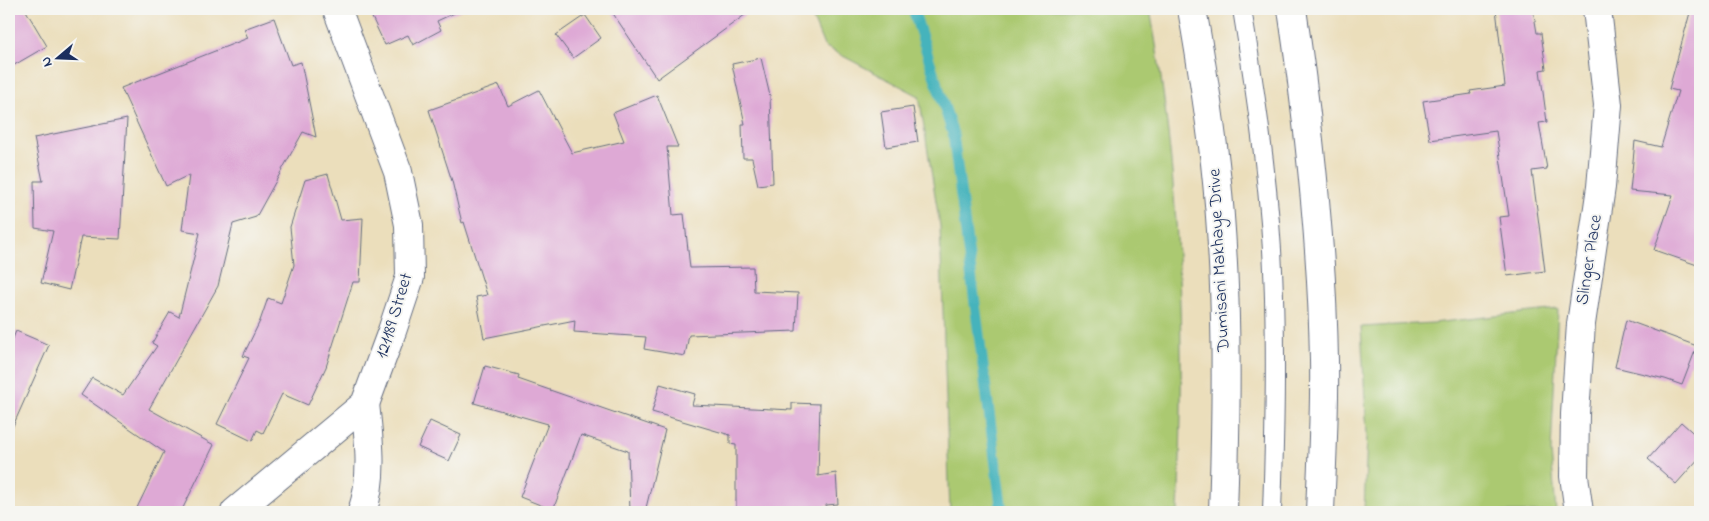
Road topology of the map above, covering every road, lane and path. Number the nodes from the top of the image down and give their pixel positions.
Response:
1 (337, 9) edge
2 (1192, 9) edge
3 (1242, 9) edge
4 (1292, 9) edge
5 (1598, 9) edge
6 (365, 404) junction
7 (235, 512) edge
8 (362, 512) edge
9 (1223, 512) edge
10 (1272, 512) edge
11 (1320, 512) edge
12 (1579, 512) edge

1 - 6 street, 121189 Street
2 - 9 street, Dumisani Makhaye Drive
3 - 10 lane
4 - 11 street
5 - 12 street, Slinger Place
6 - 7 street, 121189 Street
6 - 8 street

